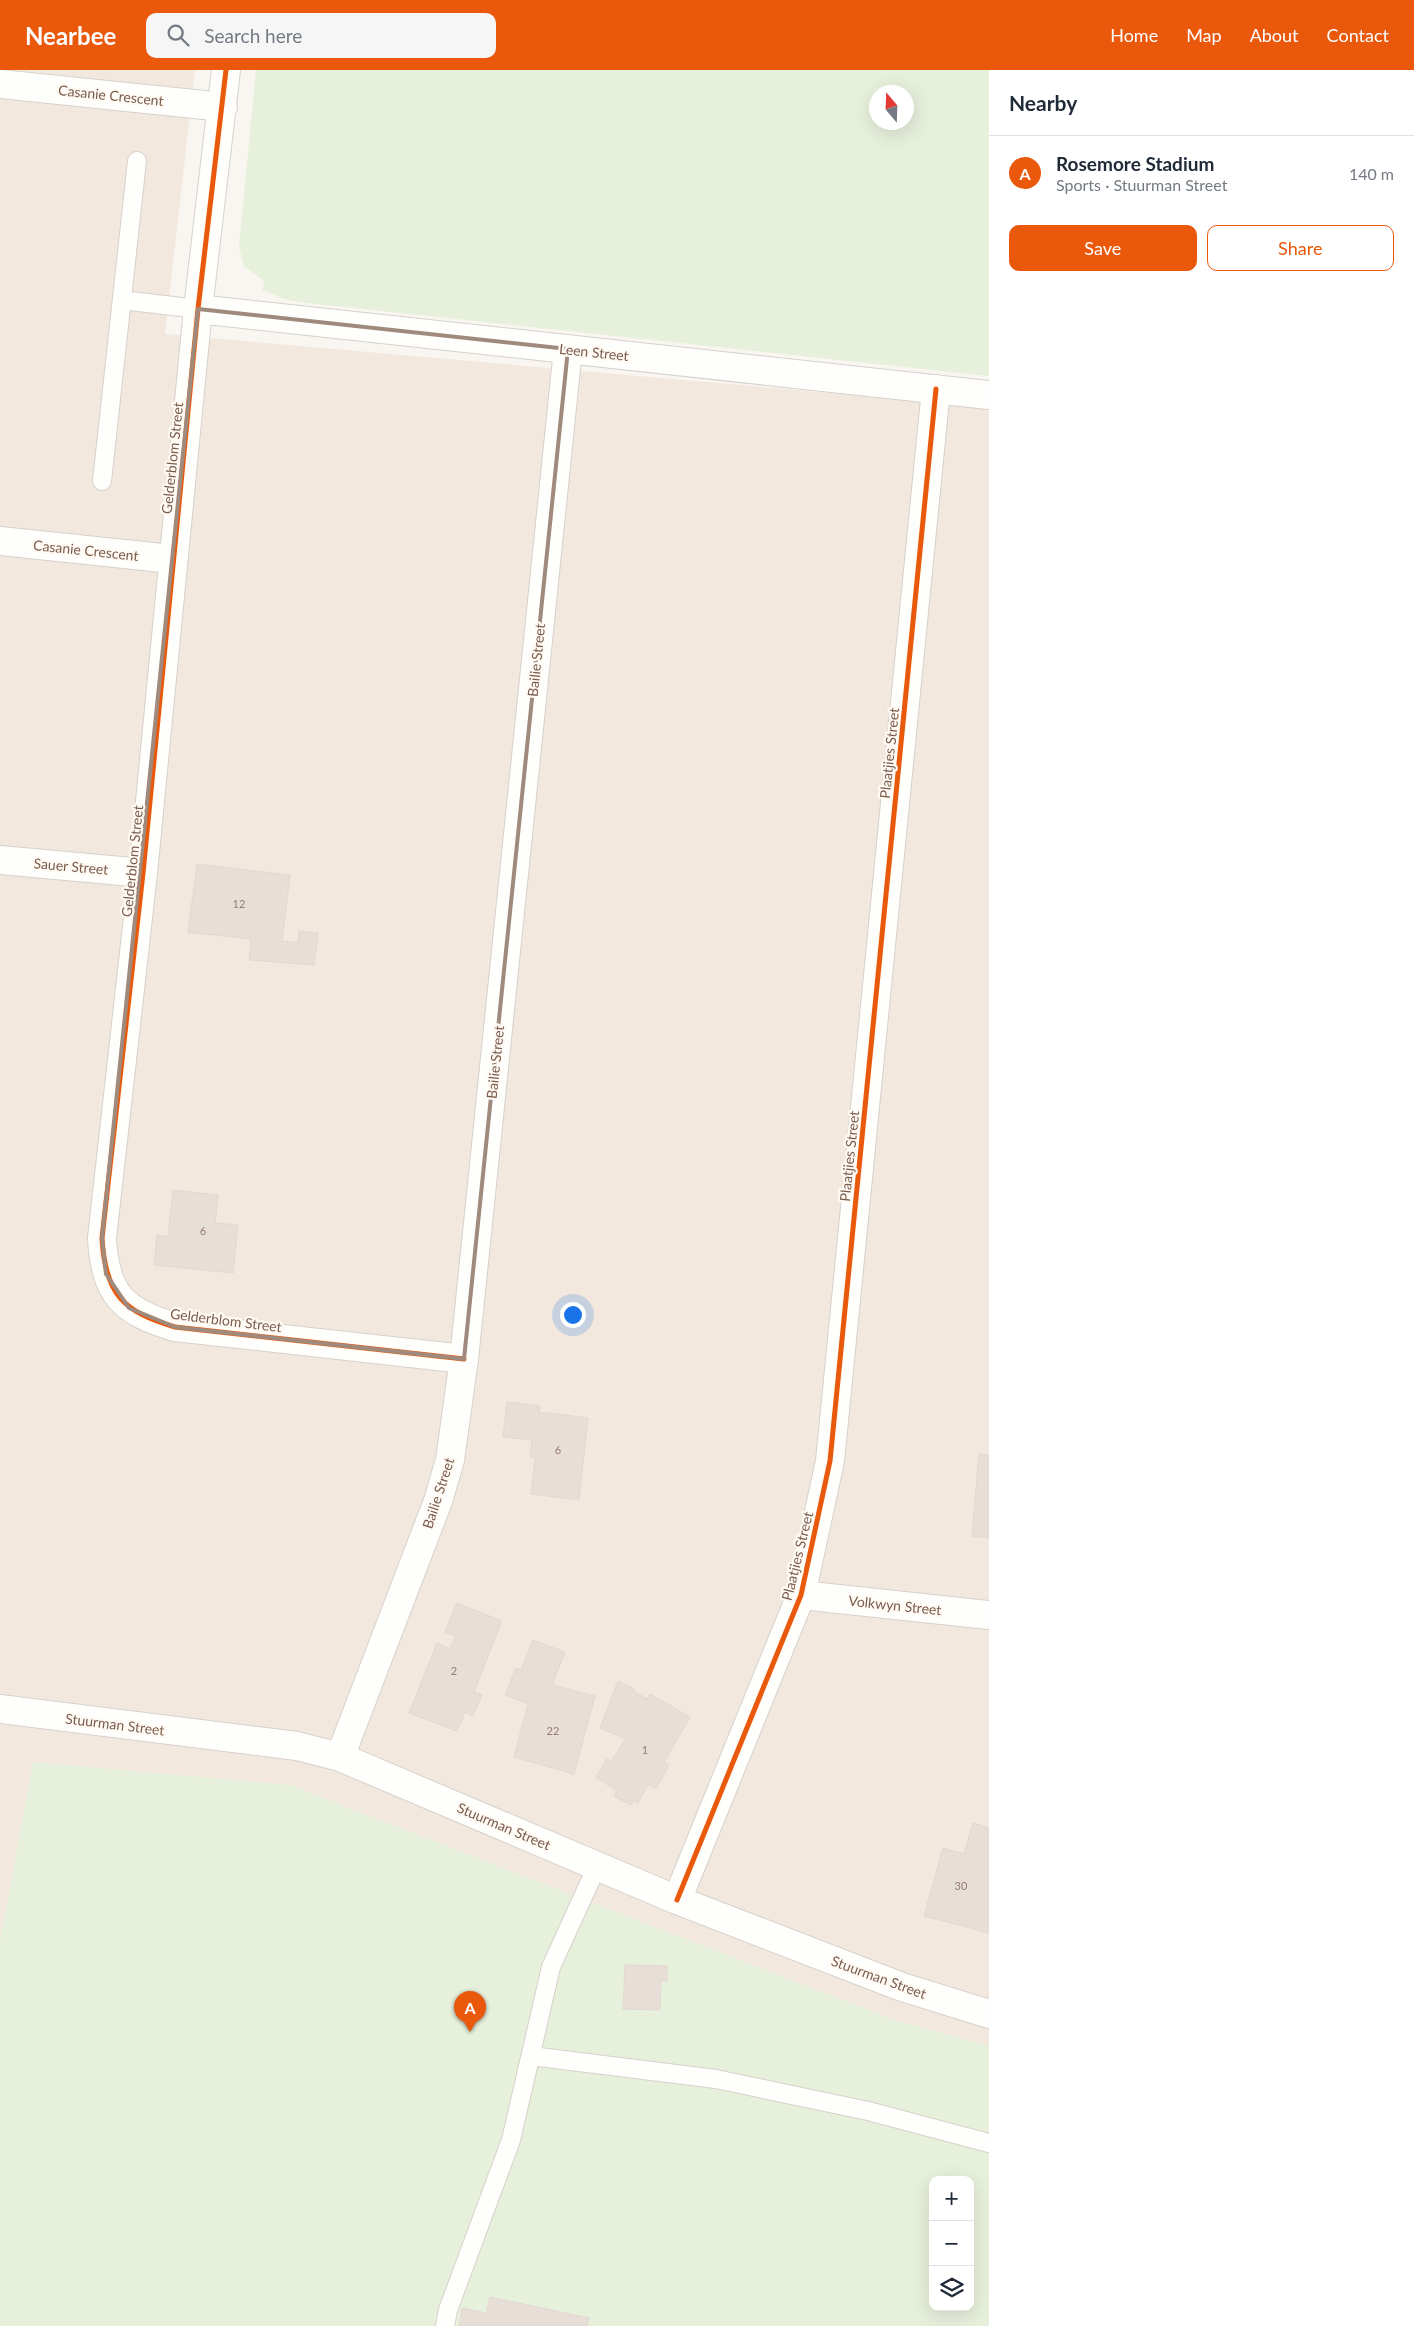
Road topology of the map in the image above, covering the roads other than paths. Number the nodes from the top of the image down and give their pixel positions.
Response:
1 (226, 70) edge
2 (0, 84) edge
3 (223, 107) junction
4 (137, 161) dead end
5 (122, 300) junction
6 (198, 309) junction
7 (568, 349) junction
8 (936, 390) junction
9 (989, 395) edge
10 (102, 481) dead end
11 (0, 540) edge
12 (172, 559) junction
13 (0, 860) edge
14 (142, 873) junction
15 (464, 1359) junction
16 (801, 1595) junction
17 (989, 1615) edge
18 (0, 1709) edge
19 (340, 1757) junction
20 (597, 1866) junction
21 (677, 1900) junction
22 (989, 2014) edge
23 (531, 2056) junction
24 (989, 2143) edge
25 (445, 2326) edge

1 - 3 street, Gelderblom Street
2 - 3 street, Casanie Crescent
3 - 6 street, Gelderblom Street
4 - 5 lane
5 - 6 lane
5 - 10 lane
6 - 7 street, Leen Street
6 - 12 street, Gelderblom Street
7 - 8 street, Leen Street
7 - 15 street, Bailie Street
8 - 9 street, Leen Street
8 - 16 street, Plaatjies Street
11 - 12 street, Casanie Crescent
12 - 14 street, Gelderblom Street
13 - 14 street, Sauer Street
14 - 15 street, Gelderblom Street
15 - 19 street, Bailie Street
16 - 17 street, Volkwyn Street
16 - 21 street, Plaatjies Street
18 - 19 street, Stuurman Street
19 - 20 street, Stuurman Street
20 - 21 street, Stuurman Street
20 - 23 lane
21 - 22 street, Stuurman Street
23 - 24 lane
23 - 25 lane

